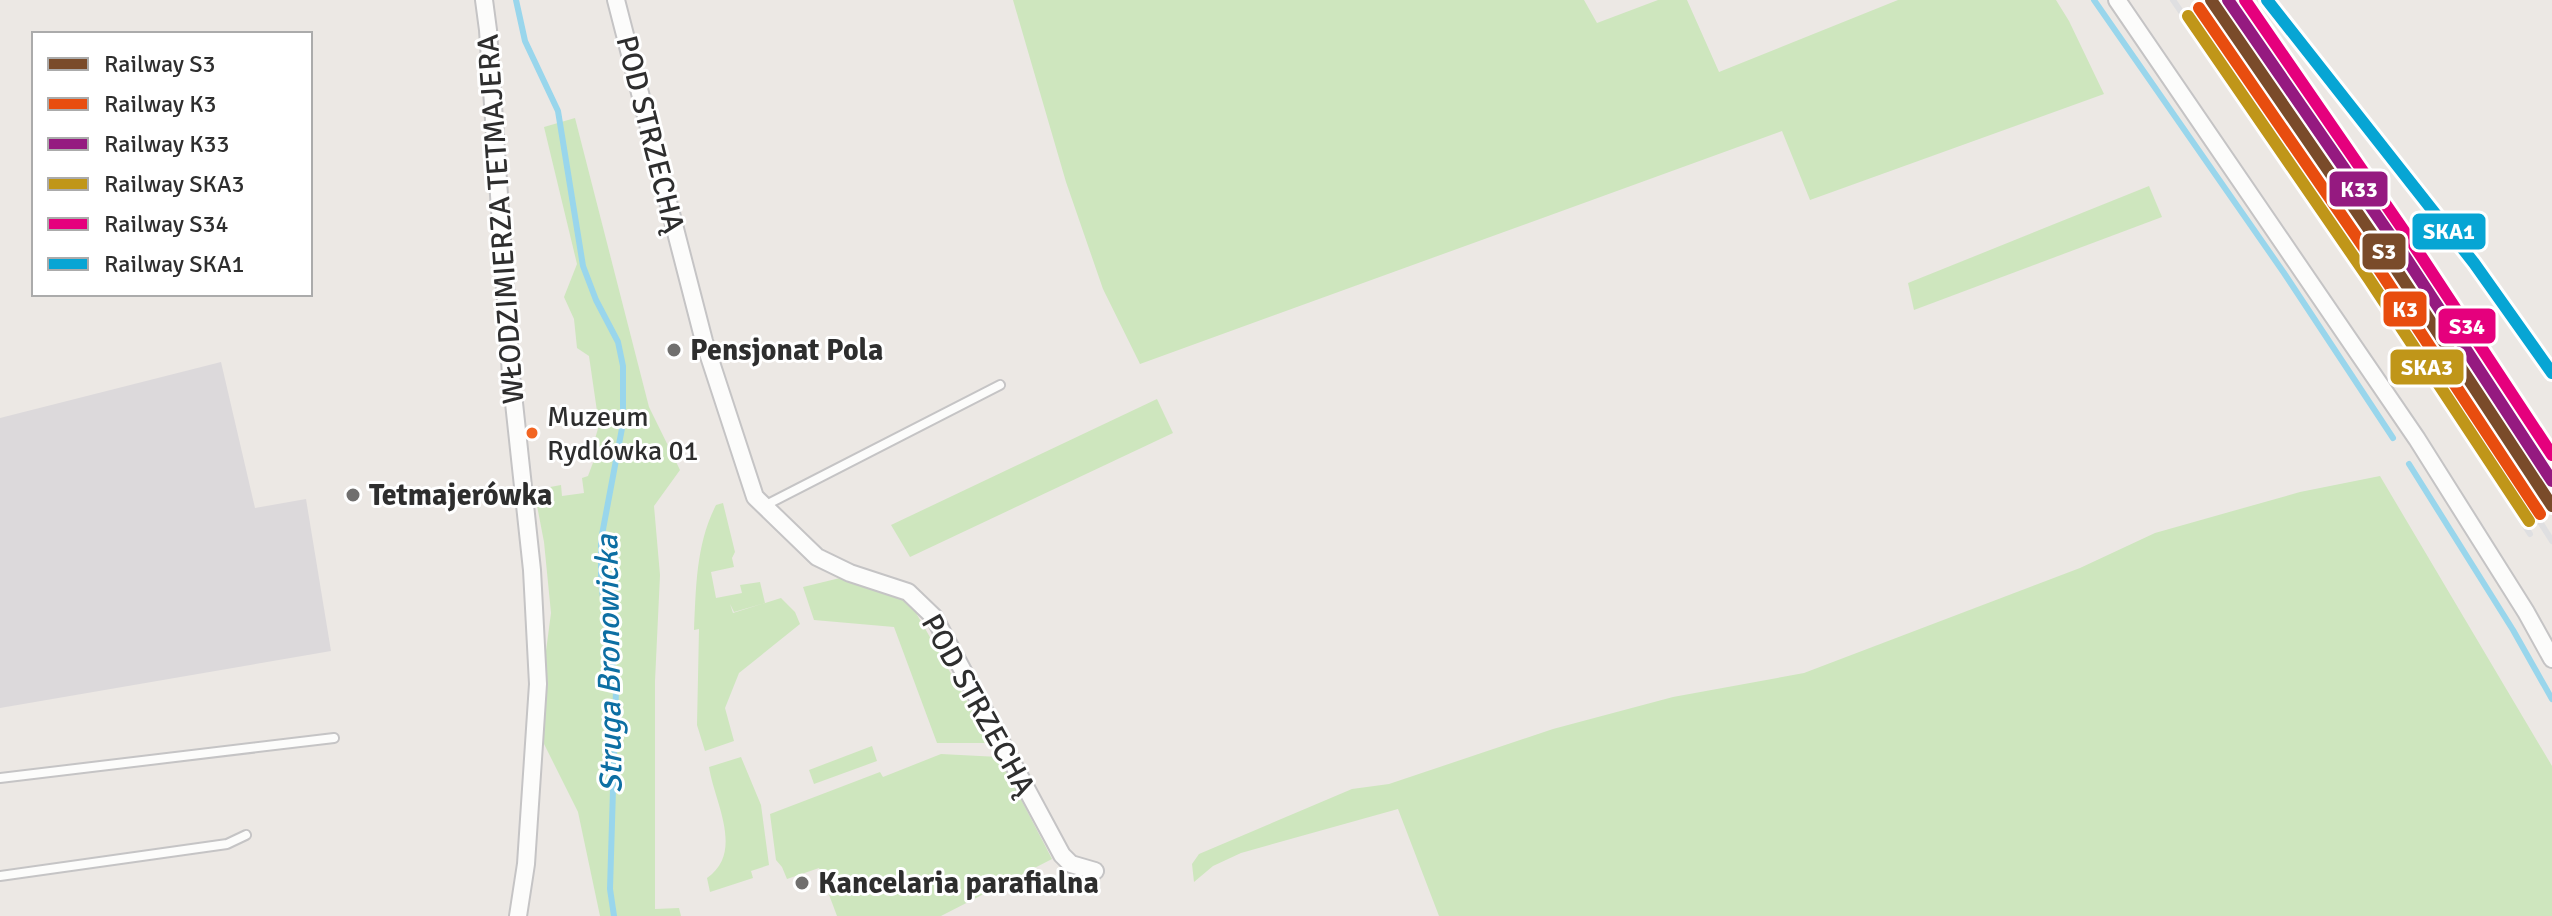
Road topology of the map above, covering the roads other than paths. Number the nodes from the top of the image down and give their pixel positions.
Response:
1 (484, 0) edge
2 (616, 0) edge
3 (2117, 0) edge
4 (1000, 385) dead end
5 (764, 506) junction
6 (2552, 659) edge
7 (334, 738) dead end
8 (0, 778) edge
9 (246, 835) dead end
10 (1095, 871) dead end
11 (0, 876) edge
12 (518, 916) edge

1 - 12 street, WŁODZIMIERZA TETMAJERA
2 - 5 street, POD STRZECHĄ
3 - 6 street
4 - 5 lane
5 - 10 street, POD STRZECHĄ
7 - 8 lane
9 - 11 lane

